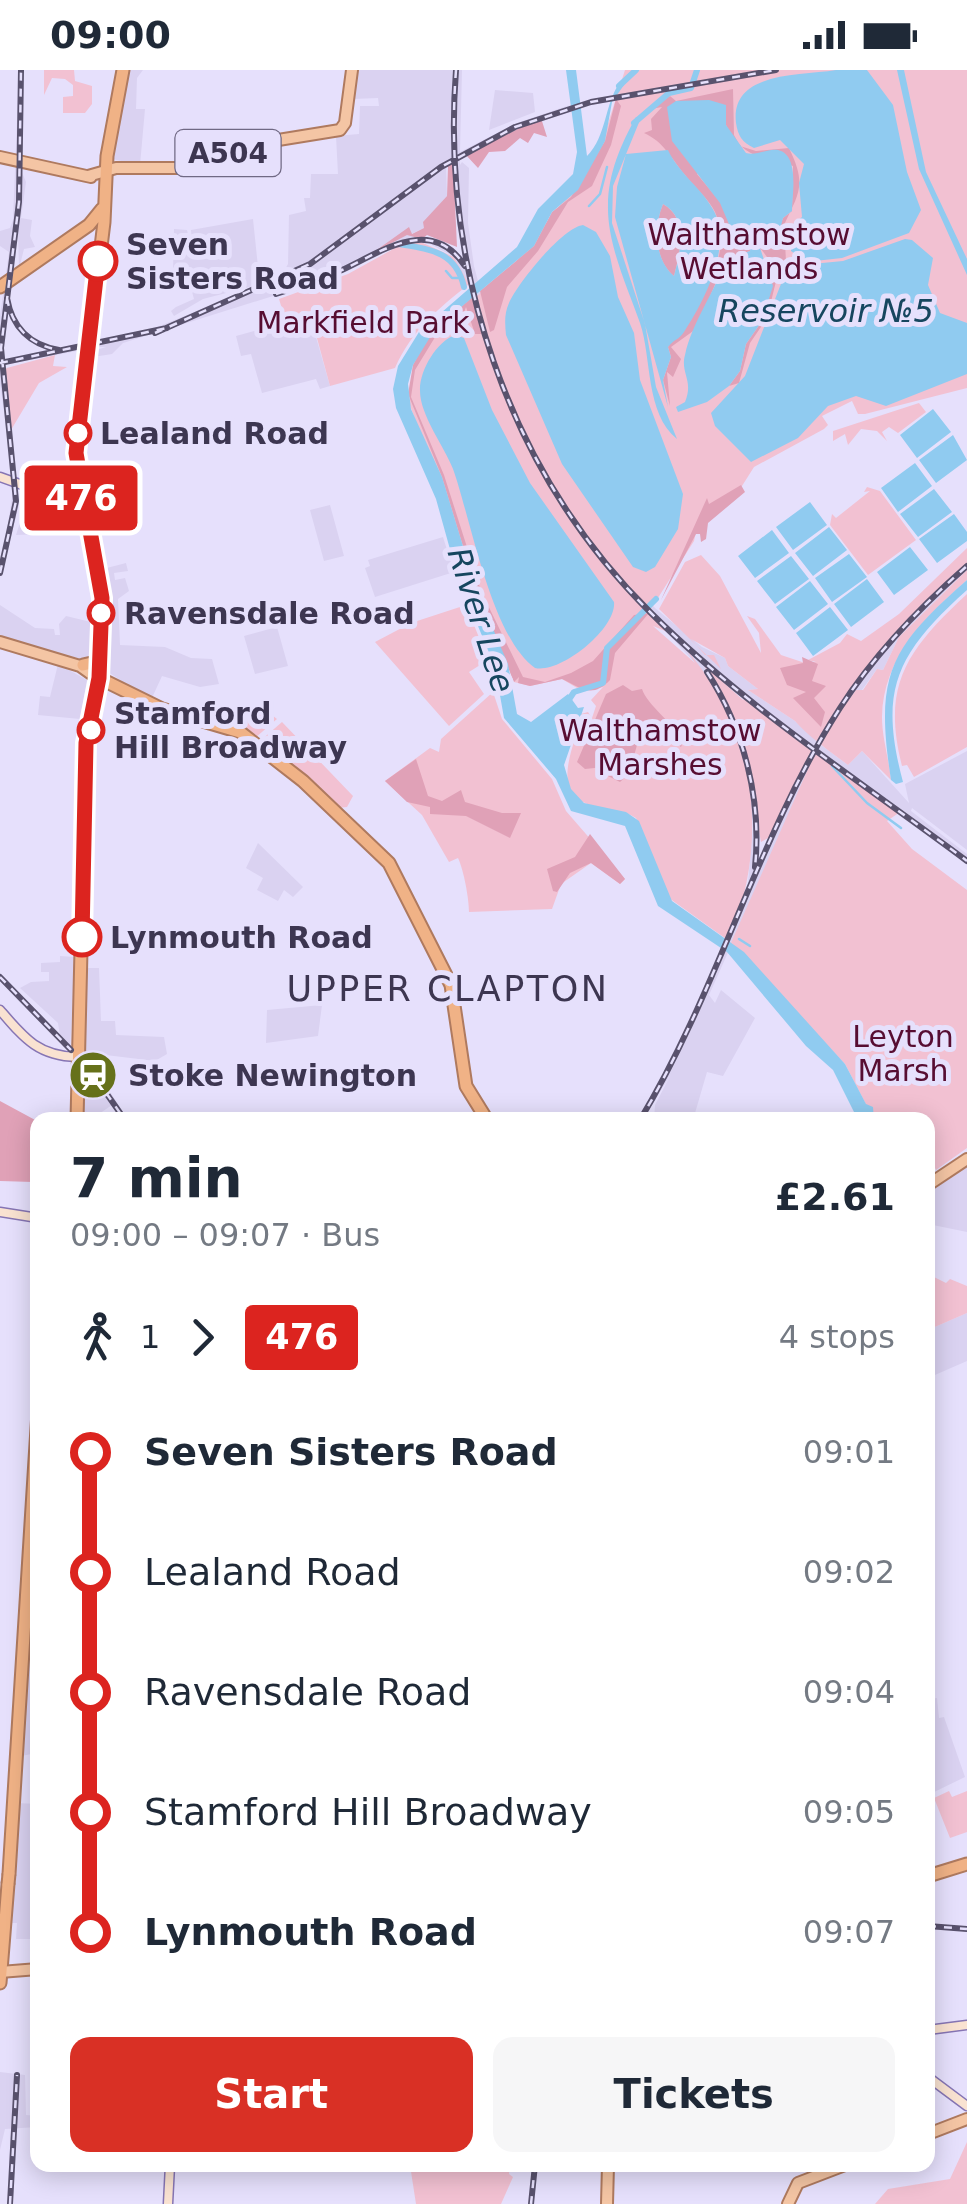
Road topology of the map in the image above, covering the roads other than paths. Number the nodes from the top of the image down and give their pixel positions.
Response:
1 (123, 70) edge
2 (352, 70) edge
3 (0, 156) edge
4 (108, 171) junction
5 (102, 210) junction
6 (86, 228) junction
7 (100, 237) junction
8 (0, 286) edge
9 (0, 477) edge
10 (80, 495) junction
11 (0, 642) edge
12 (98, 673) junction
13 (0, 1010) edge
14 (77, 1057) junction
15 (77, 1112) edge
16 (482, 1112) edge
17 (967, 1159) edge
18 (935, 1180) edge
19 (0, 1212) edge
20 (30, 1217) edge
21 (30, 1545) edge
22 (967, 1864) edge
23 (935, 1874) edge
24 (30, 1970) edge
25 (1, 1972) edge
26 (0, 1982) edge
27 (967, 2025) edge
28 (935, 2029) edge
29 (935, 2082) edge
30 (967, 2106) edge
31 (967, 2118) edge
32 (935, 2131) edge
33 (170, 2172) edge
34 (606, 2172) edge
35 (831, 2172) edge
36 (796, 2190) edge
37 (607, 2198) edge
38 (168, 2204) edge

1 - 4 highway
2 - 4 main road, A504
3 - 4 main road, A504
4 - 5 highway
5 - 6 highway
5 - 7 highway
6 - 7 highway
6 - 8 highway
7 - 10 highway
9 - 10 main road
10 - 12 highway
11 - 12 main road
12 - 14 highway
12 - 16 highway
13 - 14 main road
14 - 15 highway
17 - 18 main road
19 - 20 main road
21 - 25 highway
22 - 23 highway
24 - 25 main road
25 - 26 highway
27 - 28 main road
29 - 30 main road
31 - 32 main road
33 - 38 main road
34 - 37 main road
35 - 36 main road

